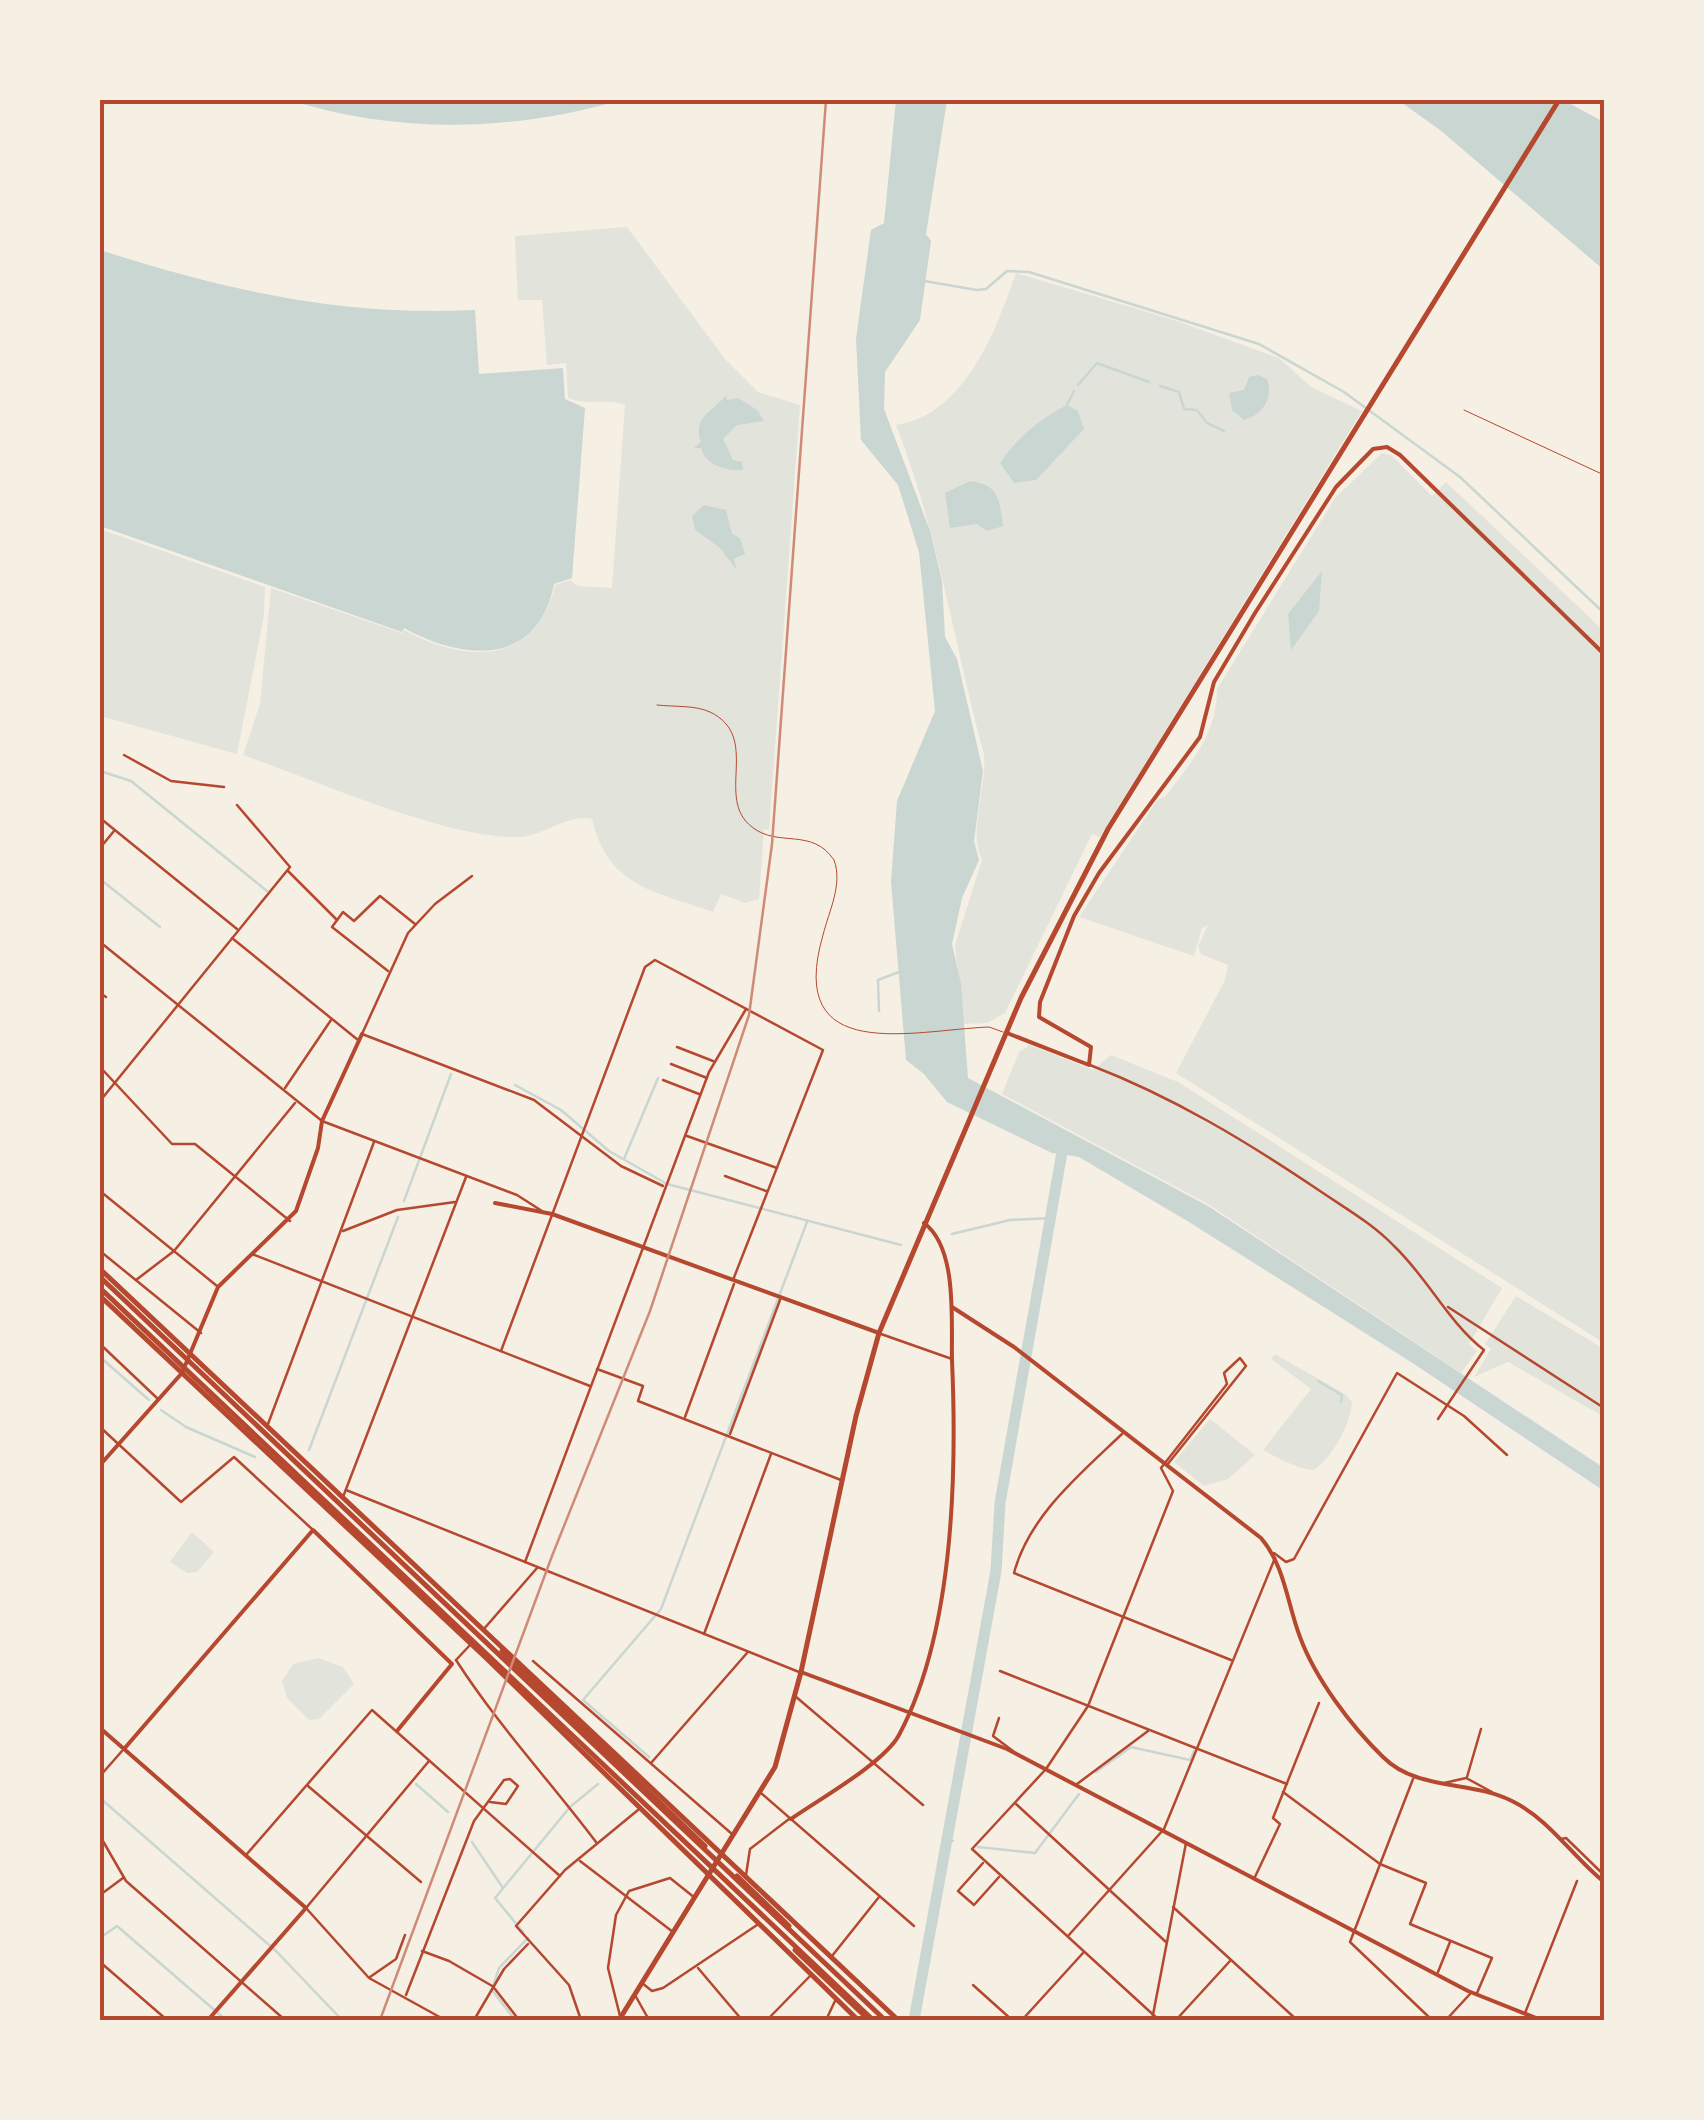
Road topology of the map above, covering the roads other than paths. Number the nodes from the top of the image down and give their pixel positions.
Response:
1 (1559, 100) edge
2 (1464, 410) dead end
3 (1604, 475) edge
4 (1604, 654) edge
5 (657, 704) dead end
6 (124, 755) dead end
7 (224, 787) dead end
8 (237, 805) dead end
9 (100, 818) edge
10 (115, 830) junction
11 (100, 848) edge
12 (287, 870) junction
13 (472, 876) dead end
14 (337, 920) junction
15 (415, 924) junction
16 (239, 930) junction
17 (232, 938) junction
18 (100, 942) edge
19 (390, 972) junction
20 (100, 993) edge
21 (106, 997) dead end
22 (178, 1005) junction
23 (747, 1008) junction
24 (332, 1019) junction
25 (1006, 1033) junction
26 (362, 1034) junction
27 (359, 1040) junction
28 (677, 1048) dead end
29 (715, 1062) junction
30 (671, 1064) dead end
31 (1089, 1065) junction
32 (100, 1067) edge
33 (707, 1078) junction
34 (116, 1080) junction
35 (663, 1080) dead end
36 (284, 1090) junction
37 (701, 1095) junction
38 (100, 1101) edge
39 (297, 1101) junction
40 (322, 1121) junction
41 (582, 1133) junction
42 (686, 1135) junction
43 (374, 1141) junction
44 (777, 1168) junction
45 (466, 1176) junction
46 (725, 1176) dead end
47 (235, 1177) junction
48 (666, 1187) junction
49 (100, 1191) edge
50 (768, 1192) junction
51 (456, 1202) junction
52 (495, 1202) dead end
53 (544, 1212) junction
54 (552, 1214) junction
55 (290, 1221) junction
56 (924, 1223) junction
57 (341, 1232) junction
58 (643, 1247) junction
59 (100, 1251) edge
60 (174, 1252) junction
61 (252, 1254) junction
62 (100, 1269) edge
63 (100, 1277) edge
64 (136, 1280) junction
65 (322, 1281) junction
66 (734, 1282) junction
67 (218, 1287) junction
68 (100, 1288) edge
69 (100, 1296) edge
70 (778, 1299) junction
71 (1447, 1306) junction
72 (952, 1307) junction
73 (412, 1316) junction
74 (201, 1332) junction
75 (879, 1333) junction
76 (100, 1344) edge
77 (501, 1351) junction
78 (192, 1352) junction
79 (952, 1360) junction
80 (598, 1369) junction
81 (182, 1373) junction
82 (591, 1386) junction
83 (159, 1400) junction
84 (1448, 1405) junction
85 (1604, 1408) edge
86 (684, 1418) junction
87 (1439, 1418) dead end
88 (268, 1424) junction
89 (100, 1427) edge
90 (1125, 1432) junction
91 (727, 1435) junction
92 (119, 1445) junction
93 (771, 1452) junction
94 (1507, 1455) dead end
95 (1166, 1463) junction
96 (100, 1466) edge
97 (843, 1480) junction
98 (344, 1494) junction
99 (313, 1530) junction
100 (1274, 1556) junction
101 (525, 1562) junction
102 (538, 1567) junction
103 (1123, 1616) junction
104 (482, 1631) junction
105 (704, 1634) junction
106 (471, 1644) junction
107 (496, 1646) junction
108 (748, 1652) junction
109 (485, 1657) junction
110 (1232, 1660) junction
111 (533, 1661) dead end
112 (454, 1662) junction
113 (1000, 1671) dead end
114 (801, 1672) junction
115 (795, 1696) junction
116 (1319, 1703) dead end
117 (1088, 1706) junction
118 (908, 1711) junction
119 (999, 1718) dead end
120 (100, 1728) edge
121 (1482, 1729) dead end
122 (1150, 1730) junction
123 (397, 1731) junction
124 (1196, 1748) junction
125 (124, 1749) junction
126 (1013, 1752) junction
127 (429, 1762) junction
128 (871, 1762) junction
129 (651, 1763) junction
130 (1046, 1768) junction
131 (100, 1776) edge
132 (1414, 1777) junction
133 (1466, 1778) junction
134 (1444, 1783) junction
135 (306, 1784) junction
136 (1076, 1784) junction
137 (1286, 1784) junction
138 (1283, 1792) junction
139 (762, 1793) junction
140 (1493, 1793) junction
141 (490, 1802) junction
142 (1014, 1803) junction
143 (923, 1805) dead end
144 (484, 1809) junction
145 (638, 1810) junction
146 (791, 1818) junction
147 (1164, 1829) junction
148 (367, 1835) junction
149 (100, 1836) edge
150 (734, 1836) junction
151 (1187, 1842) junction
152 (597, 1844) junction
153 (705, 1846) dead end
154 (724, 1853) junction
155 (246, 1855) junction
156 (697, 1857) dead end
157 (578, 1860) junction
158 (984, 1861) junction
159 (1380, 1864) junction
160 (746, 1874) junction
161 (560, 1876) junction
162 (709, 1876) junction
163 (737, 1876) dead end
164 (1000, 1876) junction
165 (124, 1878) junction
166 (1604, 1878) edge
167 (1254, 1879) junction
168 (421, 1882) dead end
169 (1577, 1882) dead end
170 (729, 1886) dead end
171 (1110, 1890) junction
172 (100, 1895) edge
173 (880, 1896) junction
174 (624, 1897) junction
175 (696, 1898) junction
176 (1173, 1907) junction
177 (306, 1908) junction
178 (758, 1924) junction
179 (914, 1926) dead end
180 (1353, 1931) junction
181 (674, 1932) junction
182 (405, 1935) dead end
183 (1067, 1937) junction
184 (1450, 1940) junction
185 (1166, 1942) junction
186 (529, 1943) junction
187 (422, 1951) junction
188 (1084, 1952) junction
189 (832, 1956) junction
190 (1231, 1960) junction
191 (100, 1962) edge
192 (698, 1968) junction
193 (1437, 1975) junction
194 (810, 1976) junction
195 (369, 1978) junction
196 (241, 1982) junction
197 (641, 1982) junction
198 (973, 1985) dead end
199 (495, 1988) junction
200 (634, 1994) junction
201 (1474, 1994) junction
202 (405, 1996) junction
203 (836, 2000) junction
204 (1524, 2013) junction
205 (1152, 2017) edge
206 (619, 2019) edge
207 (167, 2020) edge
208 (208, 2020) edge
209 (285, 2020) edge
210 (445, 2020) edge
211 (474, 2020) edge
212 (519, 2020) edge
213 (581, 2020) edge
214 (649, 2020) edge
215 (742, 2020) edge
216 (766, 2020) edge
217 (826, 2020) edge
218 (858, 2020) edge
219 (871, 2020) edge
220 (887, 2020) edge
221 (898, 2020) edge
222 (1012, 2020) edge
223 (1022, 2020) edge
224 (1159, 2020) edge
225 (1176, 2020) edge
226 (1297, 2020) edge
227 (1432, 2020) edge
228 (1446, 2020) edge
229 (1541, 2020) edge

1 - 25 main road
2 - 3 lane
4 - 31 street
5 - 25 lane
6 - 7 street
8 - 12 street
9 - 10 street
10 - 11 street
10 - 16 street
12 - 14 street
12 - 16 street
13 - 15 street
14 - 15 street
14 - 19 street
15 - 19 street
16 - 17 street
17 - 22 street
17 - 24 street
18 - 22 street
19 - 26 street
20 - 21 street
22 - 34 street
22 - 36 street
23 - 29 street
23 - 41 street
23 - 44 street
24 - 27 street
24 - 36 street
25 - 31 street
25 - 56 main road
26 - 27 street
26 - 41 street
27 - 40 street
28 - 29 street
29 - 33 street
30 - 33 street
31 - 71 street
32 - 34 street
33 - 37 street
34 - 38 street
34 - 47 street
35 - 37 street
36 - 39 street
37 - 42 street
39 - 40 street
39 - 47 street
40 - 43 street
40 - 55 street
41 - 48 street
41 - 54 street
42 - 44 street
42 - 48 street
43 - 45 street
43 - 57 street
44 - 50 street
45 - 51 street
45 - 53 street
46 - 50 street
47 - 55 street
47 - 60 street
48 - 58 street
49 - 60 street
50 - 66 street
51 - 57 street
51 - 73 street
52 - 53 street
53 - 54 street
54 - 58 street
54 - 77 street
55 - 61 street
56 - 72 street
56 - 75 main road
57 - 65 street
58 - 66 street
58 - 80 street
59 - 64 street
60 - 64 street
60 - 67 street
61 - 65 street
61 - 67 street
62 - 78 main road
63 - 220 main road
64 - 74 street
65 - 73 street
65 - 88 street
66 - 70 street
66 - 86 street
67 - 74 street
68 - 219 main road
69 - 81 main road
70 - 75 street
70 - 91 street
71 - 84 street
71 - 85 street
72 - 79 street
72 - 90 street
73 - 77 street
73 - 98 street
74 - 78 street
75 - 79 street
75 - 97 main road
76 - 83 street
77 - 82 street
78 - 81 street
78 - 88 main road
79 - 118 street
80 - 82 street
80 - 86 street
81 - 83 street
81 - 106 main road
82 - 101 street
83 - 92 street
84 - 87 street
84 - 94 street
84 - 100 street
86 - 91 street
88 - 98 main road
89 - 92 street
90 - 95 street
90 - 103 street
91 - 93 street
92 - 96 street
92 - 99 street
93 - 97 street
93 - 105 street
95 - 95 street
95 - 100 street
95 - 103 street
97 - 114 main road
98 - 101 street
98 - 104 main road
99 - 112 street
99 - 125 street
100 - 110 street
100 - 132 street
101 - 102 street
102 - 104 street
102 - 105 street
103 - 110 street
103 - 117 street
104 - 107 main road
105 - 108 street
106 - 109 main road
106 - 112 street
107 - 153 main road
107 - 154 main road
108 - 114 street
108 - 129 street
109 - 145 main road
109 - 156 main road
110 - 124 street
111 - 129 street
112 - 123 street
112 - 152 street
113 - 117 street
114 - 115 main road
114 - 118 street
115 - 128 street
115 - 139 main road
116 - 137 street
117 - 122 street
117 - 130 street
118 - 126 street
118 - 128 street
119 - 126 street
120 - 125 street
121 - 133 street
122 - 124 street
122 - 136 street
123 - 127 street
123 - 135 street
124 - 137 street
124 - 147 street
125 - 131 street
125 - 155 street
126 - 130 street
127 - 144 street
127 - 148 street
128 - 143 street
128 - 146 street
129 - 150 street
130 - 136 street
130 - 142 street
132 - 134 street
132 - 159 street
133 - 134 street
133 - 140 street
134 - 140 street
135 - 148 street
135 - 155 street
136 - 147 street
137 - 138 street
138 - 159 street
138 - 167 street
139 - 146 street
139 - 150 main road
140 - 166 street
141 - 141 street
141 - 144 street
142 - 158 street
142 - 171 street
144 - 161 street
144 - 187 street
145 - 152 street
145 - 162 main road
146 - 160 street
146 - 173 street
147 - 151 street
147 - 171 street
148 - 168 street
148 - 177 street
149 - 165 street
150 - 154 main road
151 - 167 street
151 - 176 street
152 - 157 street
154 - 160 main road
154 - 162 main road
155 - 177 street
157 - 161 street
157 - 174 street
158 - 164 street
158 - 164 street
159 - 180 street
159 - 184 street
160 - 189 main road
161 - 186 street
162 - 175 main road
162 - 178 main road
163 - 220 main road
164 - 183 street
165 - 172 street
165 - 196 street
167 - 180 street
169 - 204 street
170 - 219 main road
171 - 183 street
171 - 185 street
173 - 179 street
173 - 189 street
174 - 175 street
174 - 181 street
174 - 206 street
175 - 181 main road
176 - 185 street
176 - 190 street
177 - 195 street
177 - 196 street
178 - 192 street
178 - 194 main road
180 - 193 street
180 - 227 street
181 - 197 main road
182 - 195 street
183 - 188 street
184 - 193 street
184 - 201 street
185 - 205 street
186 - 199 street
186 - 213 street
187 - 199 street
187 - 202 street
188 - 205 street
188 - 223 street
189 - 221 main road
190 - 225 street
190 - 226 street
191 - 207 street
192 - 197 street
192 - 215 street
193 - 201 street
194 - 203 main road
194 - 216 street
195 - 202 street
196 - 208 street
196 - 209 street
197 - 200 main road
198 - 222 street
199 - 211 street
199 - 212 street
200 - 206 main road
200 - 214 street
201 - 204 street
201 - 228 street
202 - 210 street
203 - 217 street
203 - 218 main road
204 - 229 street
205 - 224 street

